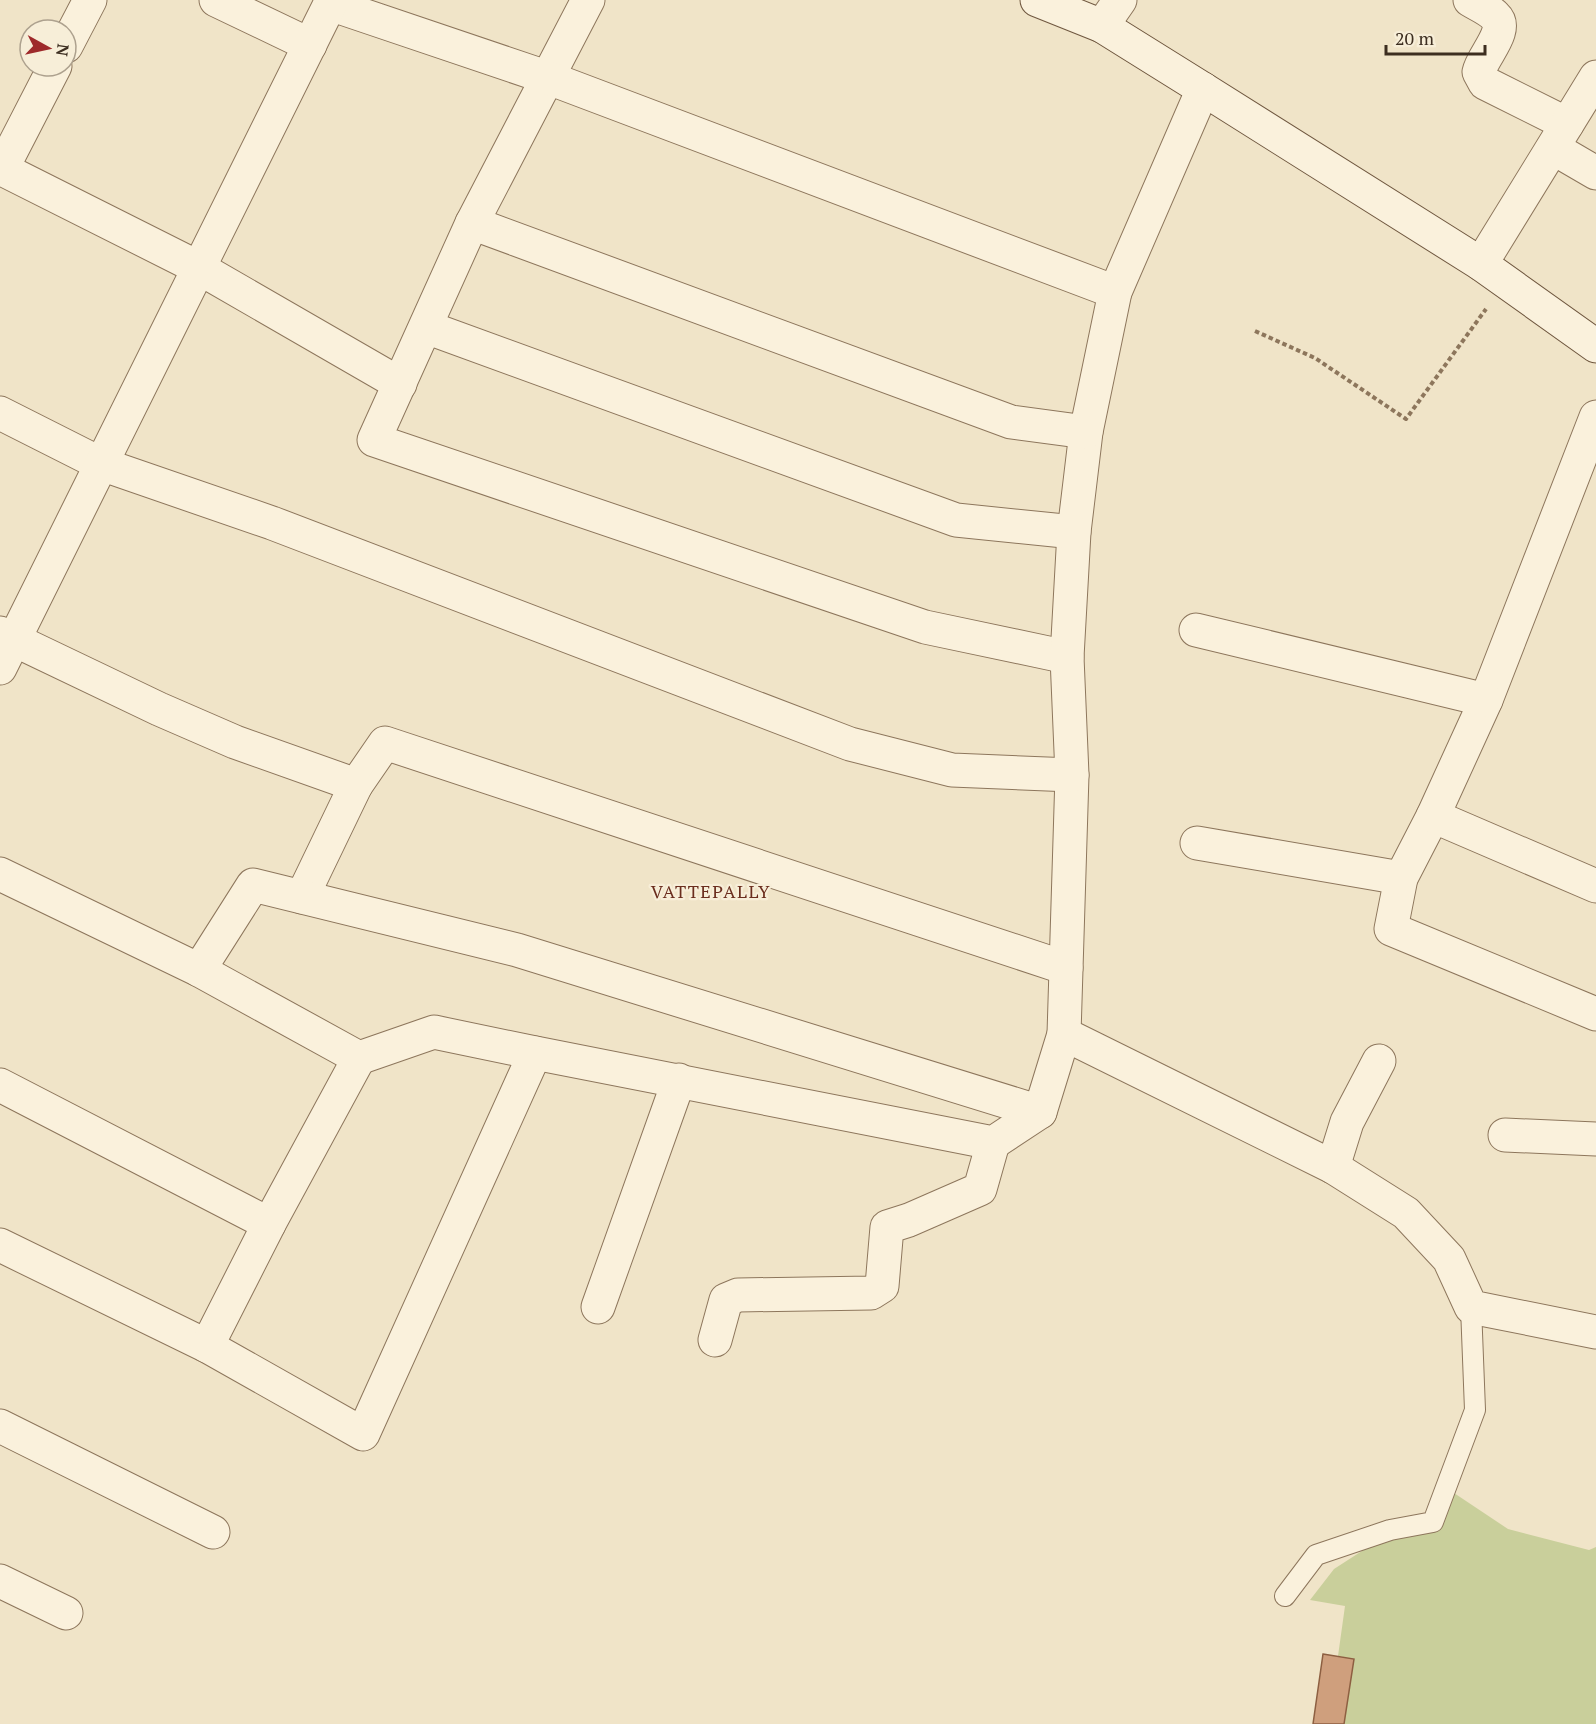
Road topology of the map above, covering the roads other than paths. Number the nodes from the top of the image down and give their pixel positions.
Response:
1 (90, 0) edge
2 (216, 0) edge
3 (588, 0) edge
4 (1037, 0) edge
5 (1470, 0) edge
6 (331, 2) edge
7 (1111, 13) edge
8 (78, 23) edge
9 (310, 45) junction
10 (546, 77) junction
11 (1596, 77) edge
12 (50, 78) edge
13 (1203, 89) junction
14 (1560, 136) junction
15 (1596, 173) edge
16 (472, 223) junction
17 (199, 268) junction
18 (1493, 273) junction
19 (1115, 292) junction
20 (426, 327) junction
21 (1596, 346) edge
22 (400, 384) junction
23 (0, 413) edge
24 (1596, 417) edge
25 (1086, 432) junction
26 (101, 464) junction
27 (1074, 532) junction
28 (1196, 630) dead end
29 (5, 647) edge
30 (1067, 657) junction
31 (1486, 700) junction
32 (1072, 775) junction
33 (356, 785) junction
34 (1433, 816) junction
35 (1197, 843) dead end
36 (0, 874) edge
37 (1401, 878) junction
38 (1596, 886) edge
39 (302, 897) junction
40 (1066, 968) junction
41 (200, 970) junction
42 (1596, 1014) edge
43 (1064, 1034) junction
44 (535, 1053) junction
45 (359, 1058) junction
46 (1379, 1060) dead end
47 (679, 1080) junction
48 (0, 1085) edge
49 (1040, 1112) junction
50 (1504, 1135) dead end
51 (1596, 1139) edge
52 (993, 1143) junction
53 (1334, 1167) junction
54 (269, 1224) junction
55 (0, 1245) edge
56 (598, 1307) dead end
57 (1471, 1307) junction
58 (1596, 1332) edge
59 (715, 1340) dead end
60 (207, 1346) junction
61 (0, 1426) edge
62 (213, 1532) dead end
63 (0, 1581) edge
64 (1285, 1596) dead end
65 (66, 1613) dead end

1 - 8 street
2 - 9 street
3 - 10 street
4 - 7 street
5 - 14 street
6 - 9 street
6 - 10 street
7 - 13 street
9 - 17 street
10 - 16 street
10 - 19 street
11 - 14 street
12 - 17 street
13 - 18 street
13 - 19 street
14 - 15 street
14 - 18 street
16 - 20 street
16 - 25 street
17 - 22 street
17 - 26 street
18 - 21 street
19 - 25 street
20 - 22 street
20 - 27 street
22 - 30 street
23 - 26 street
24 - 31 street
25 - 27 street
26 - 29 street
26 - 32 street
27 - 30 street
28 - 31 street
29 - 33 street
30 - 32 street
31 - 34 street
32 - 40 street
33 - 39 street
33 - 40 street
34 - 37 street
34 - 38 street
35 - 37 street
36 - 41 street
37 - 42 street
39 - 41 street
39 - 49 street
40 - 43 street
41 - 45 street
43 - 49 street
43 - 53 street
44 - 45 street
44 - 47 street
44 - 60 street
45 - 54 street
46 - 53 street
47 - 52 street
47 - 56 street
48 - 54 street
49 - 52 street
50 - 51 street
52 - 59 street
53 - 57 street
54 - 60 street
55 - 60 street
57 - 58 street
57 - 64 lane
61 - 62 street
63 - 65 street

